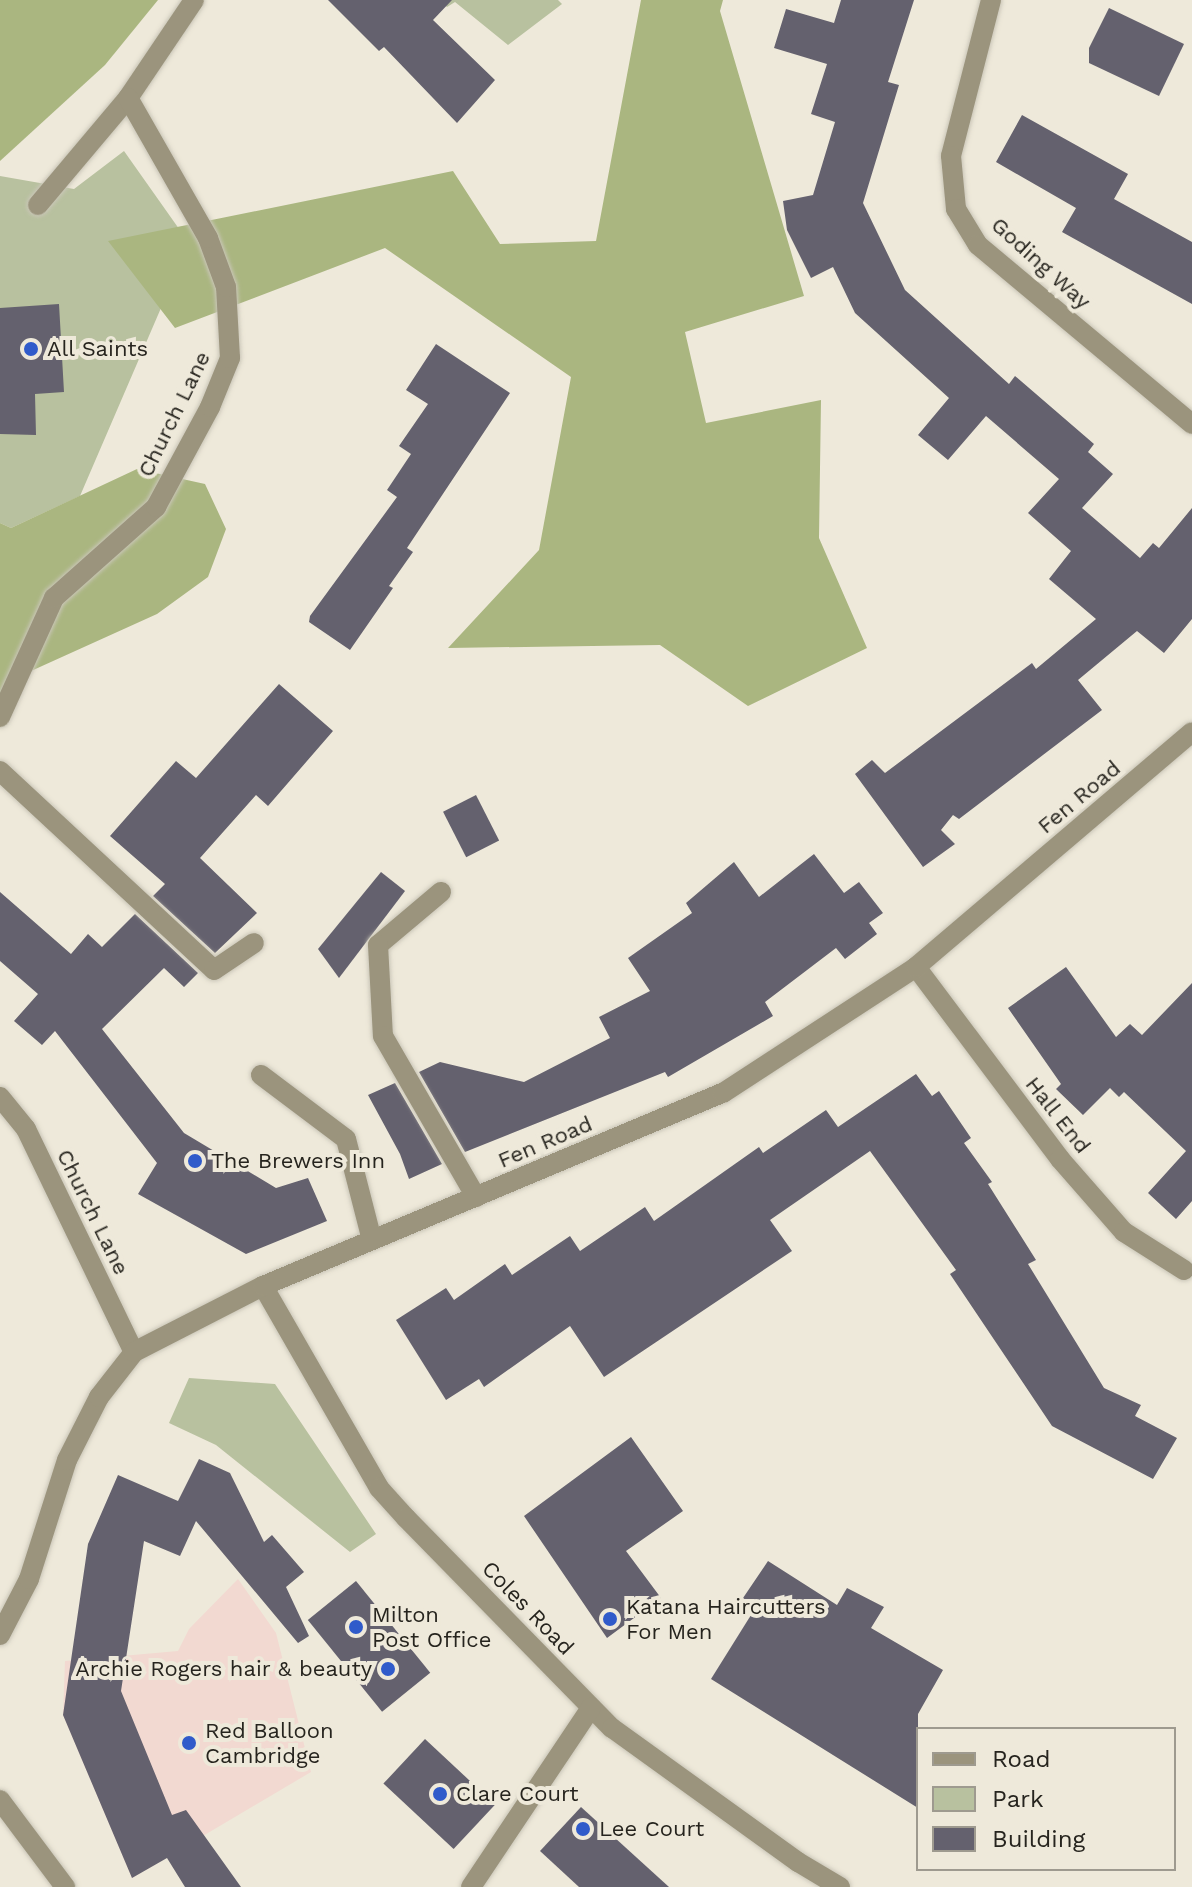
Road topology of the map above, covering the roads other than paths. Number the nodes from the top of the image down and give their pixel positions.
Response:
1 (194, 0) edge
2 (991, 0) edge
3 (128, 98) junction
4 (38, 205) dead end
5 (1192, 424) edge
6 (0, 717) edge
7 (1192, 732) edge
8 (0, 771) edge
9 (441, 892) dead end
10 (254, 943) dead end
11 (916, 967) junction
12 (261, 1075) dead end
13 (0, 1097) edge
14 (476, 1197) junction
15 (372, 1240) junction
16 (1184, 1270) dead end
17 (263, 1286) junction
18 (134, 1352) junction
19 (0, 1635) edge
20 (591, 1708) junction
21 (0, 1800) edge
22 (65, 1887) edge
23 (471, 1887) edge
24 (840, 1887) edge

1 - 3 street
2 - 5 street, Goding Way
3 - 4 street
3 - 6 street, Church Lane
7 - 11 street, Fen Road
8 - 10 street
9 - 14 street
11 - 14 street, Fen Road
11 - 16 street, Hall End
12 - 15 street
13 - 18 street, Church Lane
14 - 15 street, Fen Road
15 - 17 street, Fen Road
17 - 18 street, Fen Road
17 - 20 street, Coles Road
18 - 19 street, Fen Road
20 - 23 street
20 - 24 street, Coles Road
21 - 22 street

